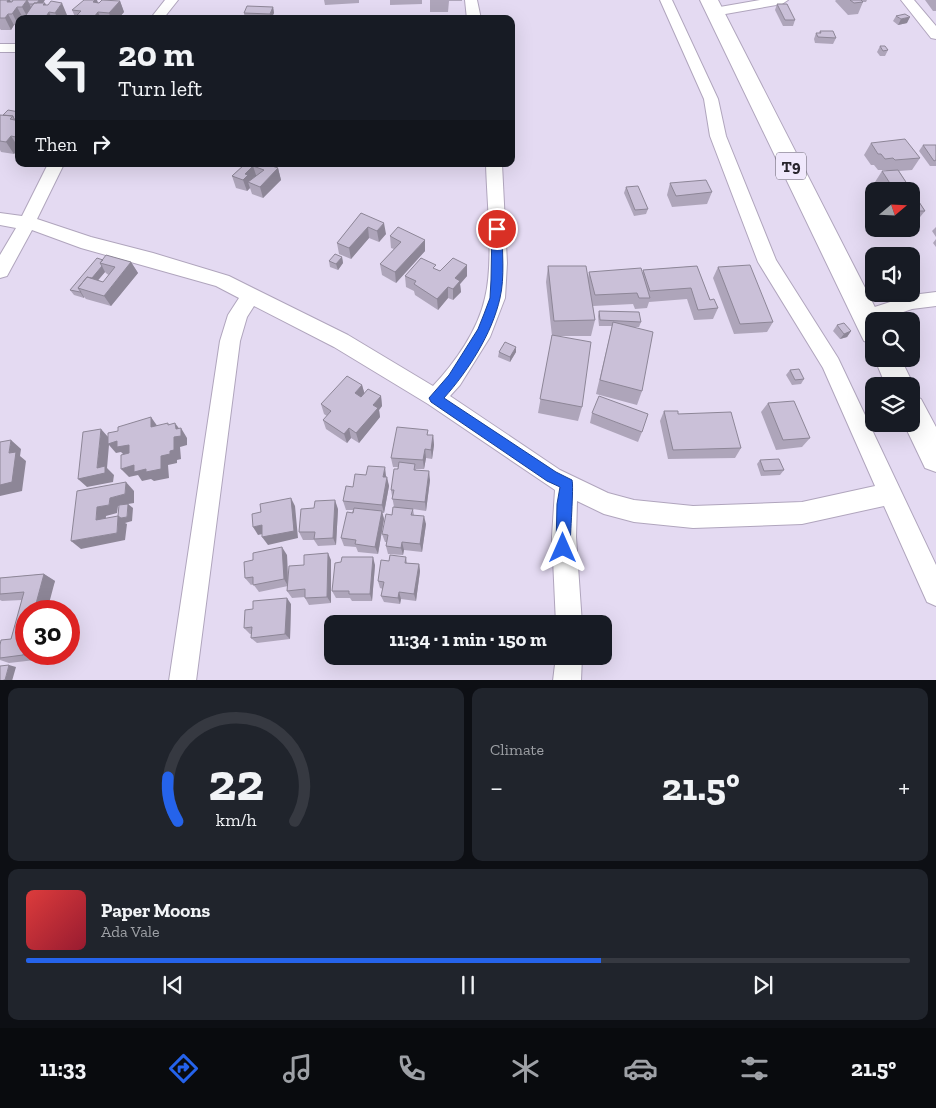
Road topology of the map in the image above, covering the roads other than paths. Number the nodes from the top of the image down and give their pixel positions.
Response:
1 (172, 0) edge
2 (471, 0) edge
3 (666, 0) edge
4 (782, 0) edge
5 (907, 0) edge
6 (712, 6) edge
7 (159, 15) edge
8 (473, 15) edge
9 (936, 35) edge
10 (0, 48) edge
11 (15, 48) edge
12 (55, 167) edge
13 (494, 167) edge
14 (0, 219) edge
15 (27, 223) junction
16 (0, 270) edge
17 (250, 296) junction
18 (936, 299) edge
19 (894, 312) edge
20 (865, 315) edge
21 (435, 398) junction
22 (920, 426) edge
23 (936, 458) edge
24 (567, 484) junction
25 (890, 494) junction
26 (936, 593) edge
27 (568, 615) edge
28 (568, 665) edge
29 (182, 680) edge
30 (567, 680) edge

1 - 7 street
2 - 8 street
3 - 25 street
4 - 6 street
5 - 9 street
6 - 20 highway, T9
10 - 11 street
12 - 15 street
13 - 21 street
14 - 15 street
15 - 16 street
15 - 17 street
17 - 21 street
17 - 29 street
18 - 19 street
21 - 24 street
22 - 23 highway
24 - 25 street
24 - 27 street
25 - 26 street
28 - 30 street

